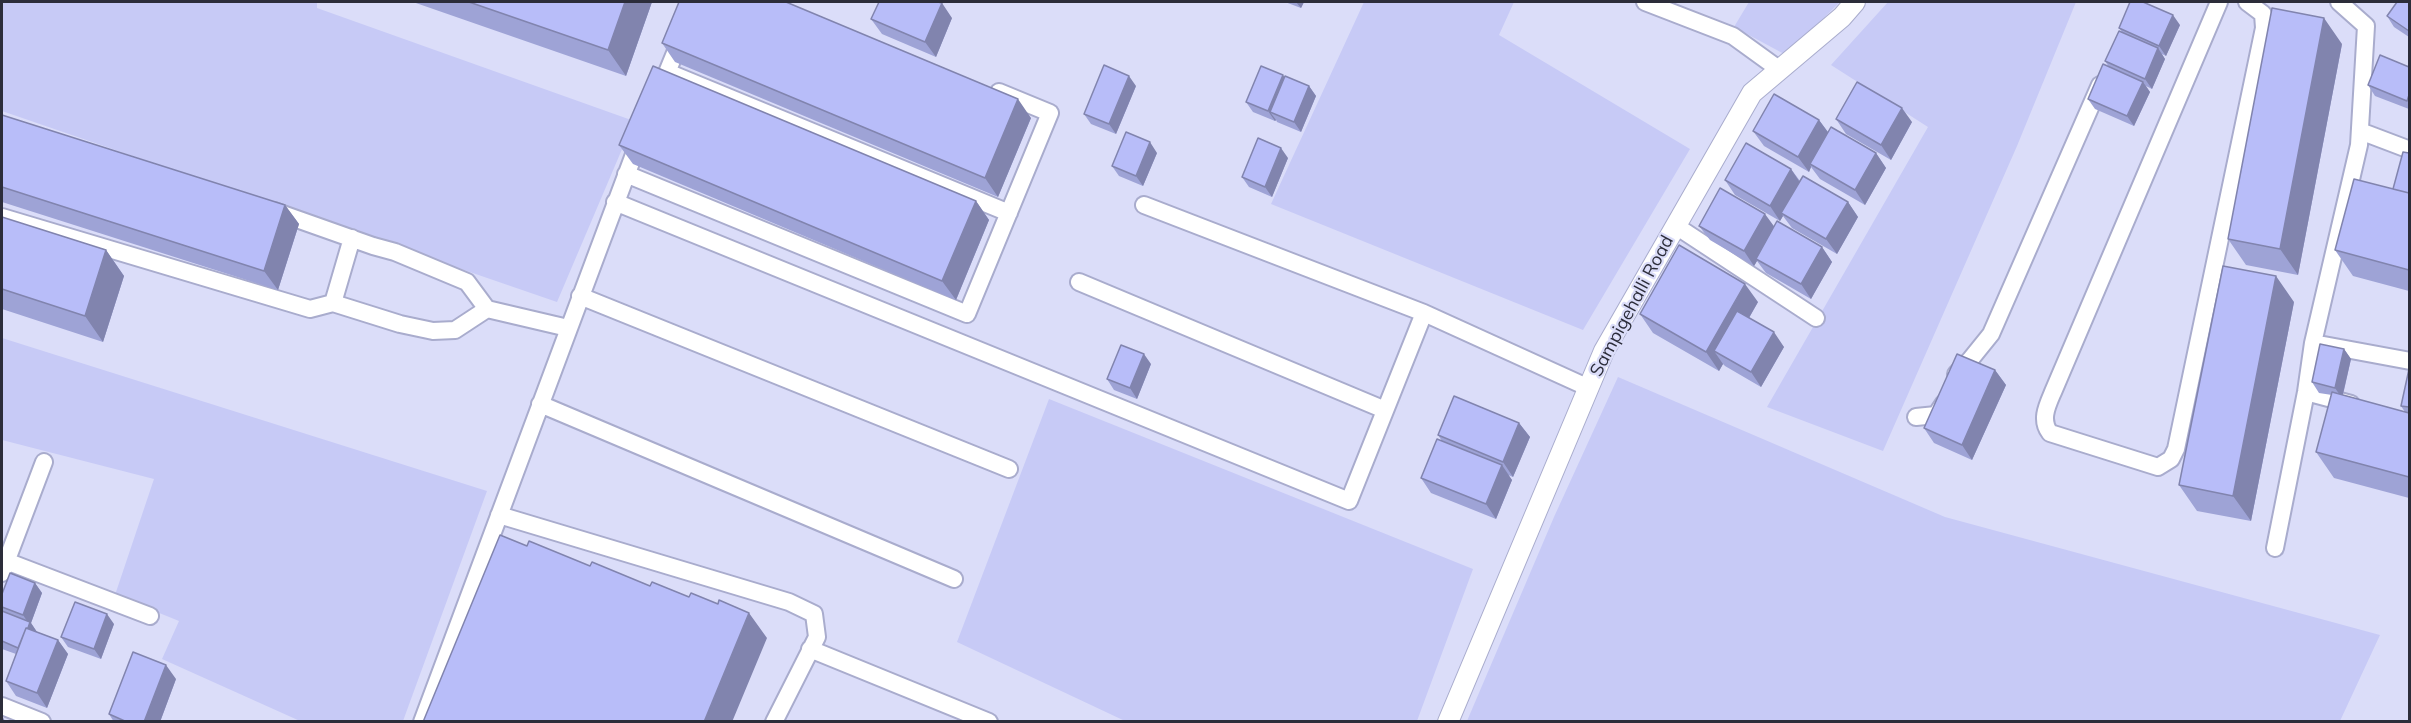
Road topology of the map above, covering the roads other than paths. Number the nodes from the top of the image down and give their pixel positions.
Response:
1 (696, 2) edge
2 (1645, 2) edge
3 (1855, 2) edge
4 (2219, 2) edge
5 (2247, 2) edge
6 (2339, 2) edge
7 (2108, 67) edge
8 (1780, 70) junction
9 (667, 72) junction
10 (985, 86) edge
11 (655, 102) edge
12 (646, 123) edge
13 (2360, 131) junction
14 (2409, 150) edge
15 (626, 174) junction
16 (615, 202) junction
17 (1144, 205) dead end
18 (262, 206) edge
19 (1009, 213) junction
20 (2, 218) edge
21 (1676, 225) junction
22 (352, 238) junction
23 (1079, 282) dead end
24 (580, 296) junction
25 (333, 303) junction
26 (486, 309) junction
27 (1424, 313) junction
28 (1816, 318) dead end
29 (568, 328) junction
30 (2313, 343) junction
31 (2409, 361) edge
32 (1589, 388) junction
33 (2306, 392) junction
34 (540, 404) junction
35 (2364, 408) edge
36 (1385, 410) junction
37 (1916, 417) dead end
38 (44, 462) dead end
39 (1009, 469) dead end
40 (499, 515) junction
41 (9, 533) edge
42 (2275, 548) dead end
43 (4, 567) edge
44 (954, 579) dead end
45 (150, 616) dead end
46 (810, 649) junction
47 (2, 706) edge
48 (42, 722) edge
49 (422, 722) edge
50 (774, 722) edge
51 (989, 722) edge
52 (1448, 722) edge

1 - 9 street
2 - 8 street
3 - 8 street, Sampigehalli Road
4 - 5 street
6 - 13 street
7 - 37 street
8 - 21 street, Sampigehalli Road
9 - 11 street
9 - 19 street
10 - 19 street
12 - 15 street
13 - 14 street
13 - 30 street
15 - 16 street
15 - 19 street
16 - 24 street
16 - 36 street
17 - 27 street
18 - 22 street
20 - 25 street
21 - 28 street
21 - 32 street, Sampigehalli Road
22 - 25 street
22 - 26 street
23 - 36 street
24 - 29 street
24 - 39 street
25 - 26 street
26 - 29 street
27 - 32 street
27 - 36 street
29 - 34 street
30 - 31 street
30 - 33 street
32 - 52 street, Sampigehalli Road
33 - 35 street
33 - 42 street
34 - 40 street
34 - 44 street
38 - 41 street
40 - 46 street
40 - 49 street
41 - 43 street
43 - 45 street
46 - 50 street
46 - 51 street
47 - 48 street

